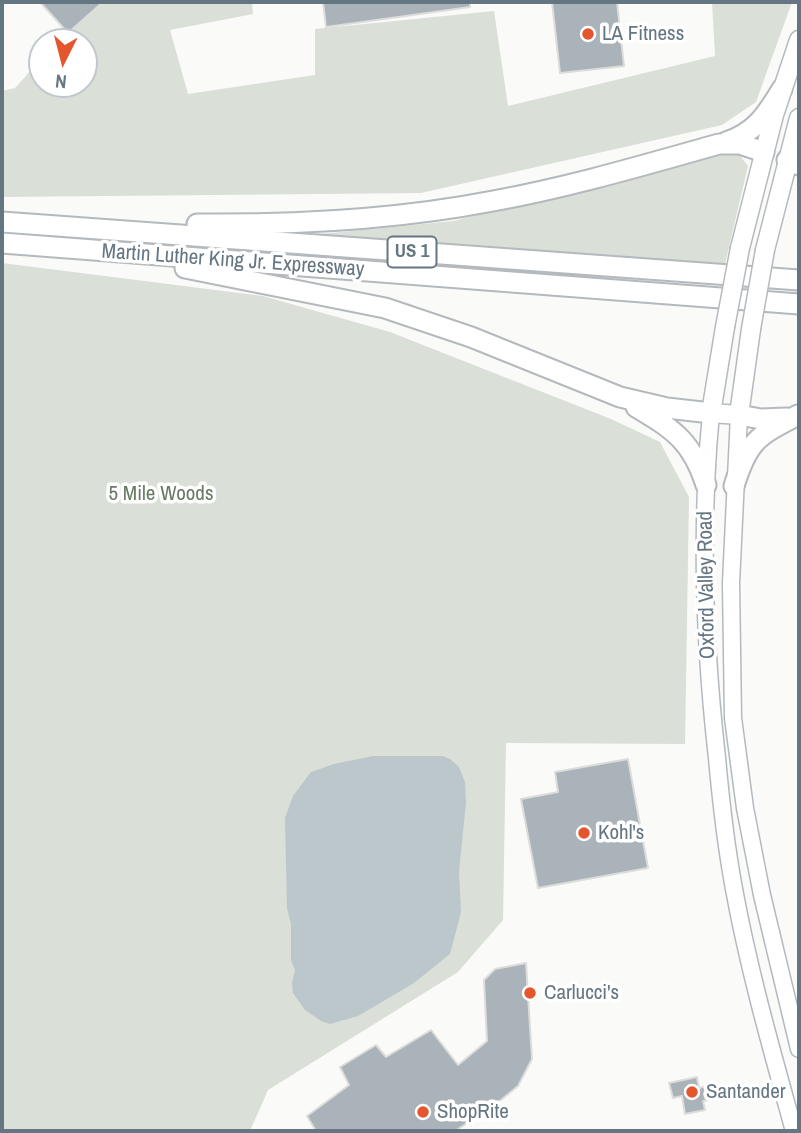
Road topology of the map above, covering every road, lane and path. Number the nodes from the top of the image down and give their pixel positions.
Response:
1 (799, 40) edge
2 (782, 89) junction
3 (799, 118) edge
4 (719, 144) junction
5 (764, 152) junction
6 (793, 162) edge
7 (2, 222) edge
8 (26, 224) junction
9 (2, 243) edge
10 (87, 250) junction
11 (799, 281) edge
12 (799, 304) edge
13 (620, 397) junction
14 (711, 413) junction
15 (739, 415) junction
16 (799, 415) edge
17 (706, 485) junction
18 (734, 486) junction
19 (799, 1049) edge
20 (794, 1131) edge

1 - 2 main road, Oxford Valley Road
2 - 4 highway
2 - 5 main road, Oxford Valley Road
3 - 6 main road, Oxford Valley Road
4 - 5 highway
4 - 8 highway
5 - 6 main road
5 - 14 main road, Oxford Valley Road, bridge
6 - 15 main road, Oxford Valley Road, bridge
7 - 8 highway, Martin Luther King Jr. Expressway / US 1
8 - 11 highway, Martin Luther King Jr. Expressway / US 1
9 - 10 highway, Martin Luther King Jr. Expressway / US 1
10 - 12 highway, Martin Luther King Jr. Expressway / US 1
10 - 13 highway
13 - 14 highway
13 - 17 highway
14 - 15 main road
14 - 17 main road, Oxford Valley Road
15 - 16 highway
15 - 18 main road, Oxford Valley Road
16 - 18 highway
17 - 20 main road, Oxford Valley Road
18 - 19 main road, Oxford Valley Road

